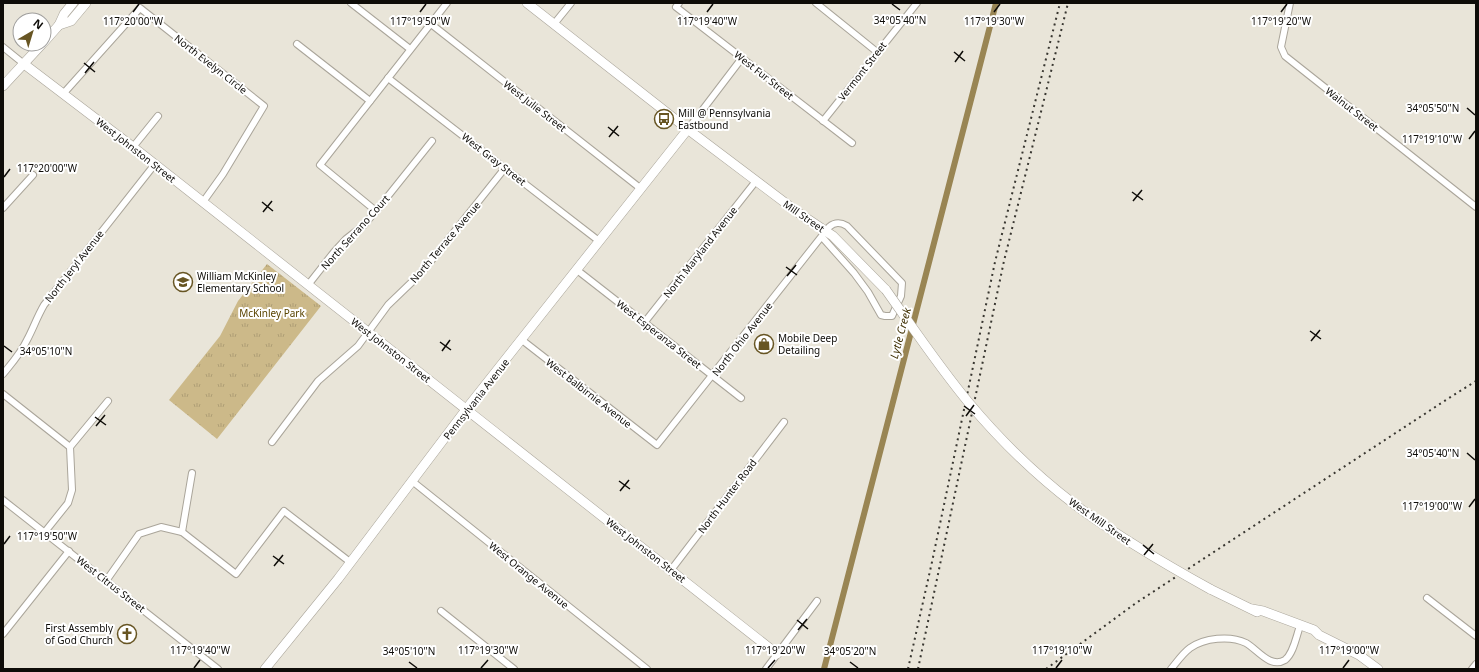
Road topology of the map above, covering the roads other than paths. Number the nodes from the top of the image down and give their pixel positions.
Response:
1 (73, 3) edge
2 (86, 3) edge
3 (351, 3) edge
4 (447, 3) edge
5 (527, 3) edge
6 (571, 3) edge
7 (816, 3) edge
8 (917, 3) edge
9 (1290, 3) edge
10 (678, 5) edge
11 (431, 24) junction
12 (554, 24) junction
13 (59, 25) junction
14 (52, 33) edge
15 (297, 44) dead end
16 (3, 48) edge
17 (410, 50) junction
18 (35, 52) edge
19 (877, 52) junction
20 (742, 58) junction
21 (24, 64) junction
22 (388, 78) junction
23 (3, 86) edge
24 (63, 94) junction
25 (370, 101) junction
26 (158, 116) dead end
27 (823, 121) junction
28 (688, 129) junction
29 (432, 141) dead end
30 (852, 143) dead end
31 (133, 147) junction
32 (155, 164) junction
33 (505, 168) junction
34 (34, 175) dead end
35 (756, 181) junction
36 (640, 188) junction
37 (203, 202) junction
38 (1476, 207) edge
39 (3, 208) edge
40 (376, 211) junction
41 (824, 234) junction
42 (599, 241) junction
43 (577, 270) junction
44 (308, 285) junction
45 (644, 323) junction
46 (368, 332) junction
47 (522, 340) junction
48 (3, 374) edge
49 (712, 376) junction
50 (3, 394) edge
51 (741, 398) dead end
52 (108, 401) dead end
53 (467, 409) junction
54 (784, 422) dead end
55 (272, 442) dead end
56 (657, 446) joint
57 (70, 447) junction
58 (192, 473) dead end
59 (1037, 473) joint
60 (412, 481) junction
61 (3, 500) edge
62 (44, 532) junction
63 (182, 532) junction
64 (69, 552) junction
65 (350, 562) junction
66 (671, 570) junction
67 (106, 581) junction
68 (1427, 598) dead end
69 (817, 601) dead end
70 (1252, 609) junction
71 (441, 611) dead end
72 (1299, 629) junction
73 (3, 634) edge
74 (1319, 635) junction
75 (1476, 636) edge
76 (777, 654) junction
77 (1476, 664) edge
78 (218, 669) edge
79 (265, 669) edge
80 (514, 669) edge
81 (647, 669) edge
82 (766, 669) edge
83 (1171, 669) edge
84 (1378, 669) edge
85 (1472, 669) edge

1 - 13 street
2 - 13 street
3 - 17 street
4 - 11 street
5 - 12 street, Mill Street
6 - 12 street
7 - 19 street
8 - 19 street, Vermont Street
9 - 38 street, Walnut Street
10 - 20 street, West Fur Street
11 - 17 street
11 - 36 street, West Julie Street
12 - 28 street, Mill Street
13 - 14 street
15 - 25 street
16 - 21 street, West Johnston Street
17 - 22 street
18 - 21 street
19 - 27 street, Vermont Street
20 - 27 street, West Fur Street
20 - 28 street
21 - 23 street
21 - 24 street, West Johnston Street
22 - 25 street
22 - 33 street, West Gray Street
24 - 31 street, West Johnston Street
24 - 37 street, North Evelyn Circle
25 - 40 street
26 - 31 street
27 - 30 street, West Fur Street
28 - 35 street, Mill Street
28 - 36 street, Pennsylvania Avenue
29 - 40 street, North Serrano Court
31 - 32 street, West Johnston Street
32 - 37 street, West Johnston Street
32 - 48 street, North Jeryl Avenue
33 - 42 street, West Gray Street
33 - 46 street, North Terrace Avenue
34 - 39 street
35 - 41 street, Mill Street
35 - 45 street, North Maryland Avenue
36 - 42 street, Pennsylvania Avenue
37 - 44 street, West Johnston Street
40 - 44 street, North Serrano Court
41 - 41 street
41 - 49 street, North Ohio Avenue
41 - 59 street, Mill Street, bridge
42 - 43 street, Pennsylvania Avenue
43 - 45 street, West Esperanza Street
43 - 47 street, Pennsylvania Avenue
44 - 46 street, West Johnston Street
45 - 49 street, West Esperanza Street
46 - 53 street, West Johnston Street
46 - 55 street, North Terrace Avenue
47 - 53 street, Pennsylvania Avenue
47 - 56 street, West Balbirnie Avenue
49 - 51 street, West Esperanza Street
49 - 56 street, North Ohio Avenue
50 - 57 street
52 - 57 street
53 - 60 street, Pennsylvania Avenue
53 - 66 street, West Johnston Street
54 - 66 street, North Hunter Road
57 - 62 street
58 - 63 street
59 - 70 street, West Mill Street, bridge
60 - 65 street, Pennsylvania Avenue
60 - 81 street, West Orange Avenue
61 - 62 street, West Citrus Street
62 - 64 street, West Citrus Street
63 - 65 street
63 - 67 street
64 - 67 street, West Citrus Street
64 - 73 street
65 - 79 street, Pennsylvania Avenue
66 - 76 street, West Johnston Street
67 - 78 street, West Citrus Street
68 - 75 street
69 - 76 street
70 - 72 street, West Mill Street
70 - 74 street, West Mill Street
71 - 80 street
72 - 74 street, West Mill Street
72 - 83 street
74 - 84 street, West Mill Street
76 - 82 street
77 - 85 street

